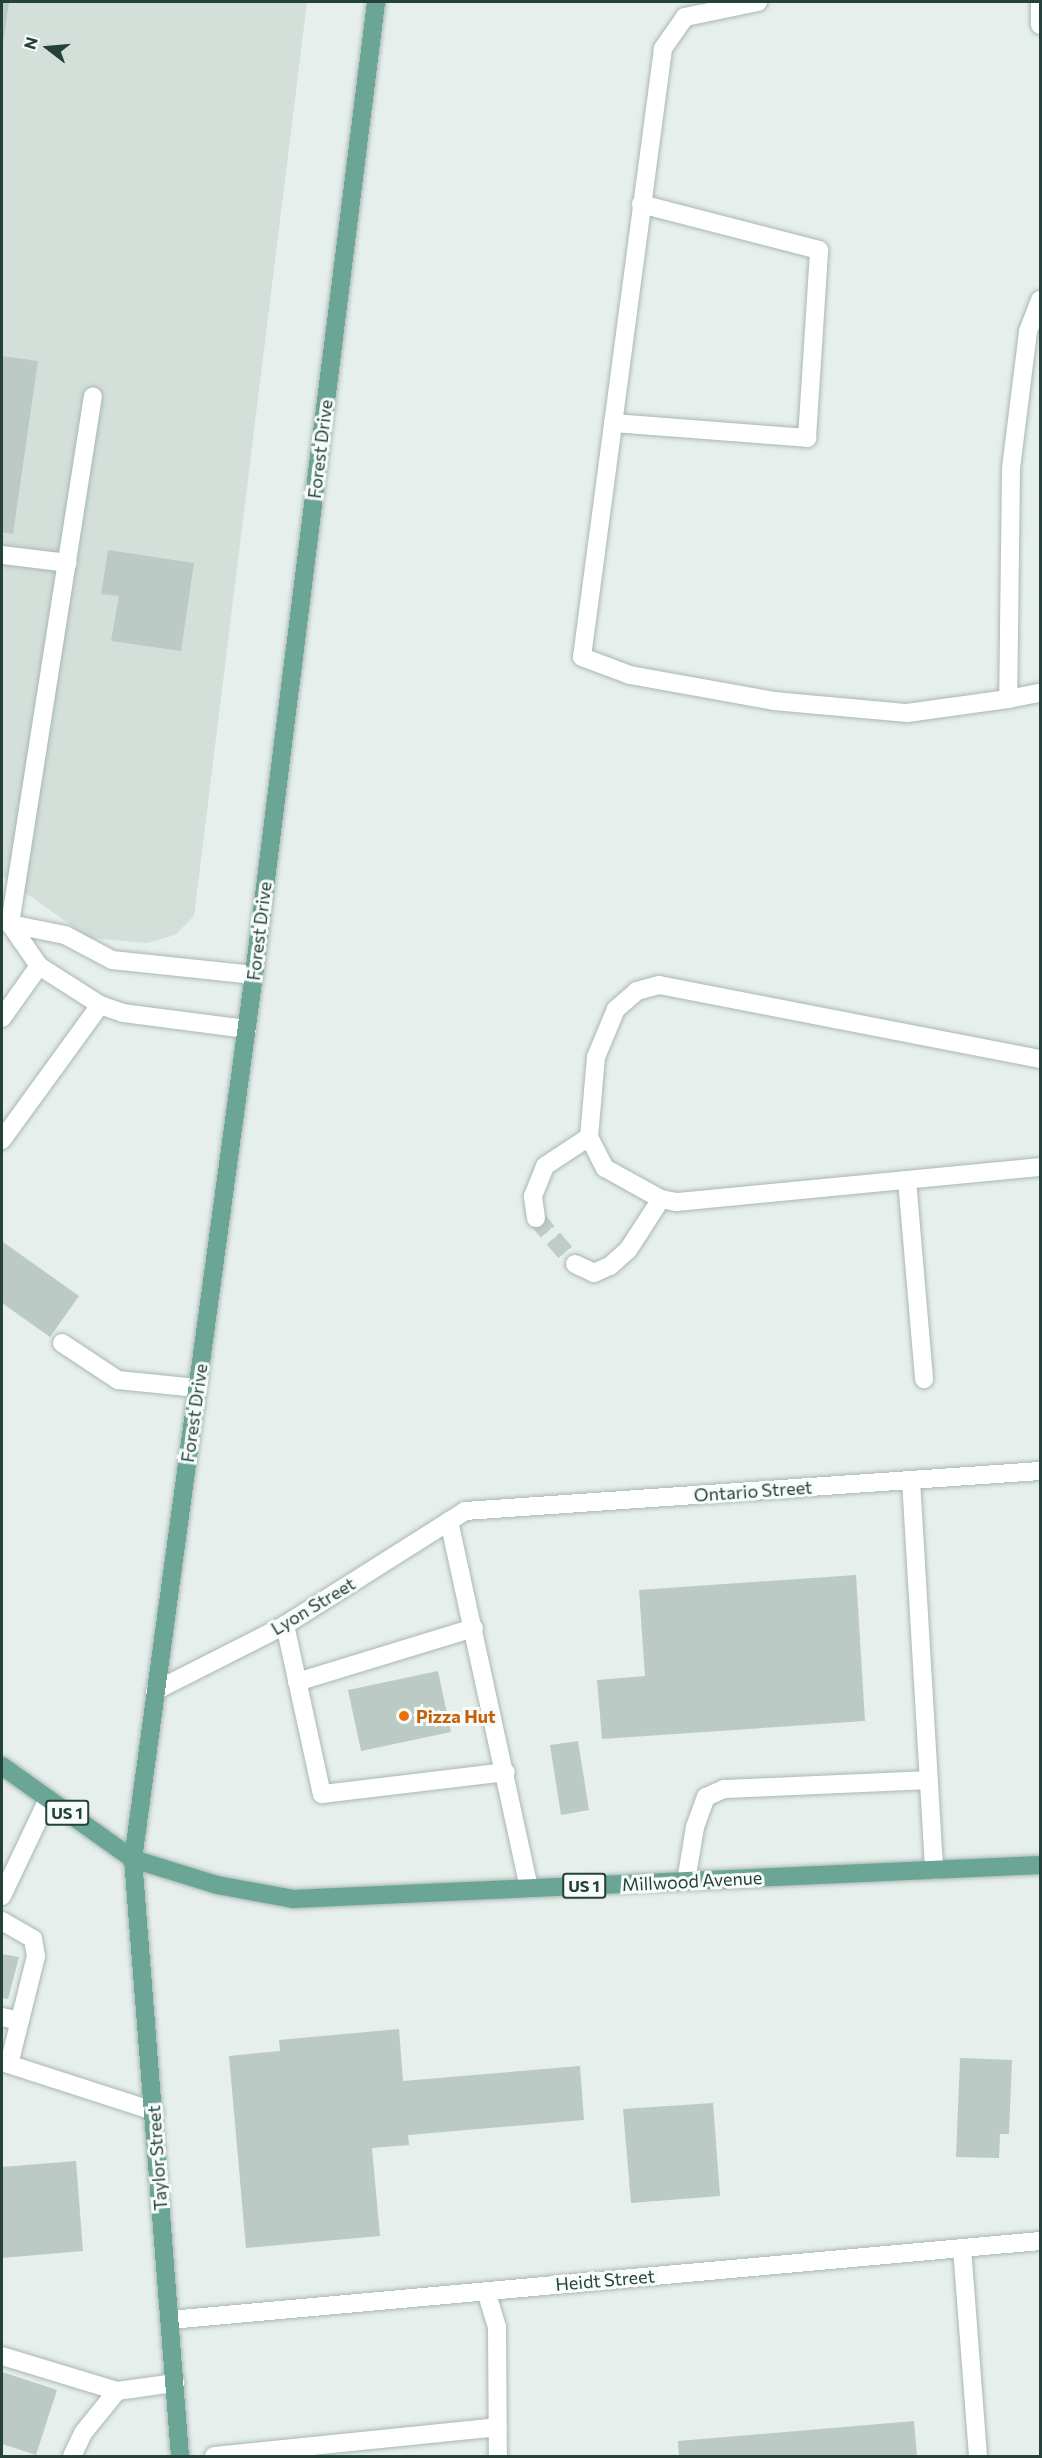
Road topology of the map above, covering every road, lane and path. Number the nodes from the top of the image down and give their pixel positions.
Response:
1 (376, 2) edge
2 (758, 2) edge
3 (1040, 2) edge
4 (1041, 25) edge
5 (641, 204) junction
6 (1041, 300) edge
7 (93, 396) dead end
8 (613, 423) junction
9 (2, 555) edge
10 (68, 563) junction
11 (1041, 693) edge
12 (1008, 699) junction
13 (6, 920) edge
14 (39, 966) junction
15 (254, 975) junction
16 (100, 1005) junction
17 (2, 1018) edge
18 (246, 1029) junction
19 (1041, 1059) edge
20 (590, 1137) junction
21 (2, 1140) edge
22 (1041, 1167) edge
23 (907, 1180) junction
24 (661, 1199) junction
25 (536, 1218) tunnel mouth
26 (575, 1264) tunnel mouth
27 (62, 1343) dead end
28 (924, 1379) dead end
29 (197, 1388) junction
30 (1041, 1471) edge
31 (911, 1480) junction
32 (465, 1511) joint
33 (448, 1521) junction
34 (285, 1625) junction
35 (474, 1628) junction
36 (297, 1682) junction
37 (155, 1691) junction
38 (2, 1766) edge
39 (506, 1772) junction
40 (927, 1780) junction
41 (48, 1799) junction
42 (133, 1859) junction
43 (1041, 1865) edge
44 (934, 1870) junction
45 (686, 1881) junction
46 (529, 1888) junction
47 (2, 1896) edge
48 (2, 1921) edge
49 (2, 2017) edge
50 (20, 2021) junction
51 (5, 2063) edge
52 (154, 2111) junction
53 (1041, 2241) edge
54 (962, 2248) junction
55 (486, 2291) junction
56 (170, 2320) junction
57 (2, 2356) edge
58 (174, 2383) junction
59 (117, 2391) junction
60 (498, 2427) junction
61 (292, 2452) edge
62 (72, 2457) edge
63 (180, 2457) edge
64 (214, 2457) edge
65 (498, 2457) edge
66 (978, 2457) edge

1 - 15 main road, Forest Drive
2 - 5 street
3 - 4 street
5 - 8 street
5 - 8 street
6 - 12 street
7 - 10 street
8 - 12 street
9 - 10 street
10 - 13 street
11 - 12 street
13 - 14 street
13 - 15 street
14 - 16 street
14 - 17 street
15 - 18 main road, Forest Drive
16 - 18 street
16 - 21 street
18 - 29 main road, Forest Drive
19 - 20 street
20 - 24 street
20 - 25 street
22 - 23 street
23 - 24 street
23 - 28 street
24 - 26 street
27 - 29 street
29 - 37 main road, Forest Drive
30 - 31 street, Ontario Street
31 - 32 street, Ontario Street
31 - 40 street
32 - 33 street, Lyon Street
33 - 34 street, Lyon Street
33 - 35 street
34 - 36 street
34 - 37 street, Lyon Street
35 - 36 street
35 - 39 street
36 - 39 street
37 - 42 main road, Forest Drive
38 - 41 main road, US 1
39 - 46 street
40 - 44 street
40 - 45 street
41 - 42 main road, US 1
41 - 47 street
42 - 46 main road, Millwood Avenue / US 1
42 - 52 main road, Taylor Street
43 - 44 main road, Millwood Avenue / US 1
44 - 45 main road, Millwood Avenue / US 1
45 - 46 main road, Millwood Avenue / US 1
48 - 50 street
49 - 50 street
50 - 51 street
51 - 52 street
52 - 56 main road, Taylor Street
53 - 54 street, Heidt Street
54 - 55 street, Heidt Street
54 - 66 street
55 - 56 street, Heidt Street
55 - 60 street
56 - 58 main road, Taylor Street
57 - 59 street
58 - 59 street
58 - 63 main road, Taylor Street
59 - 62 street
60 - 61 street
60 - 65 street
61 - 64 street

